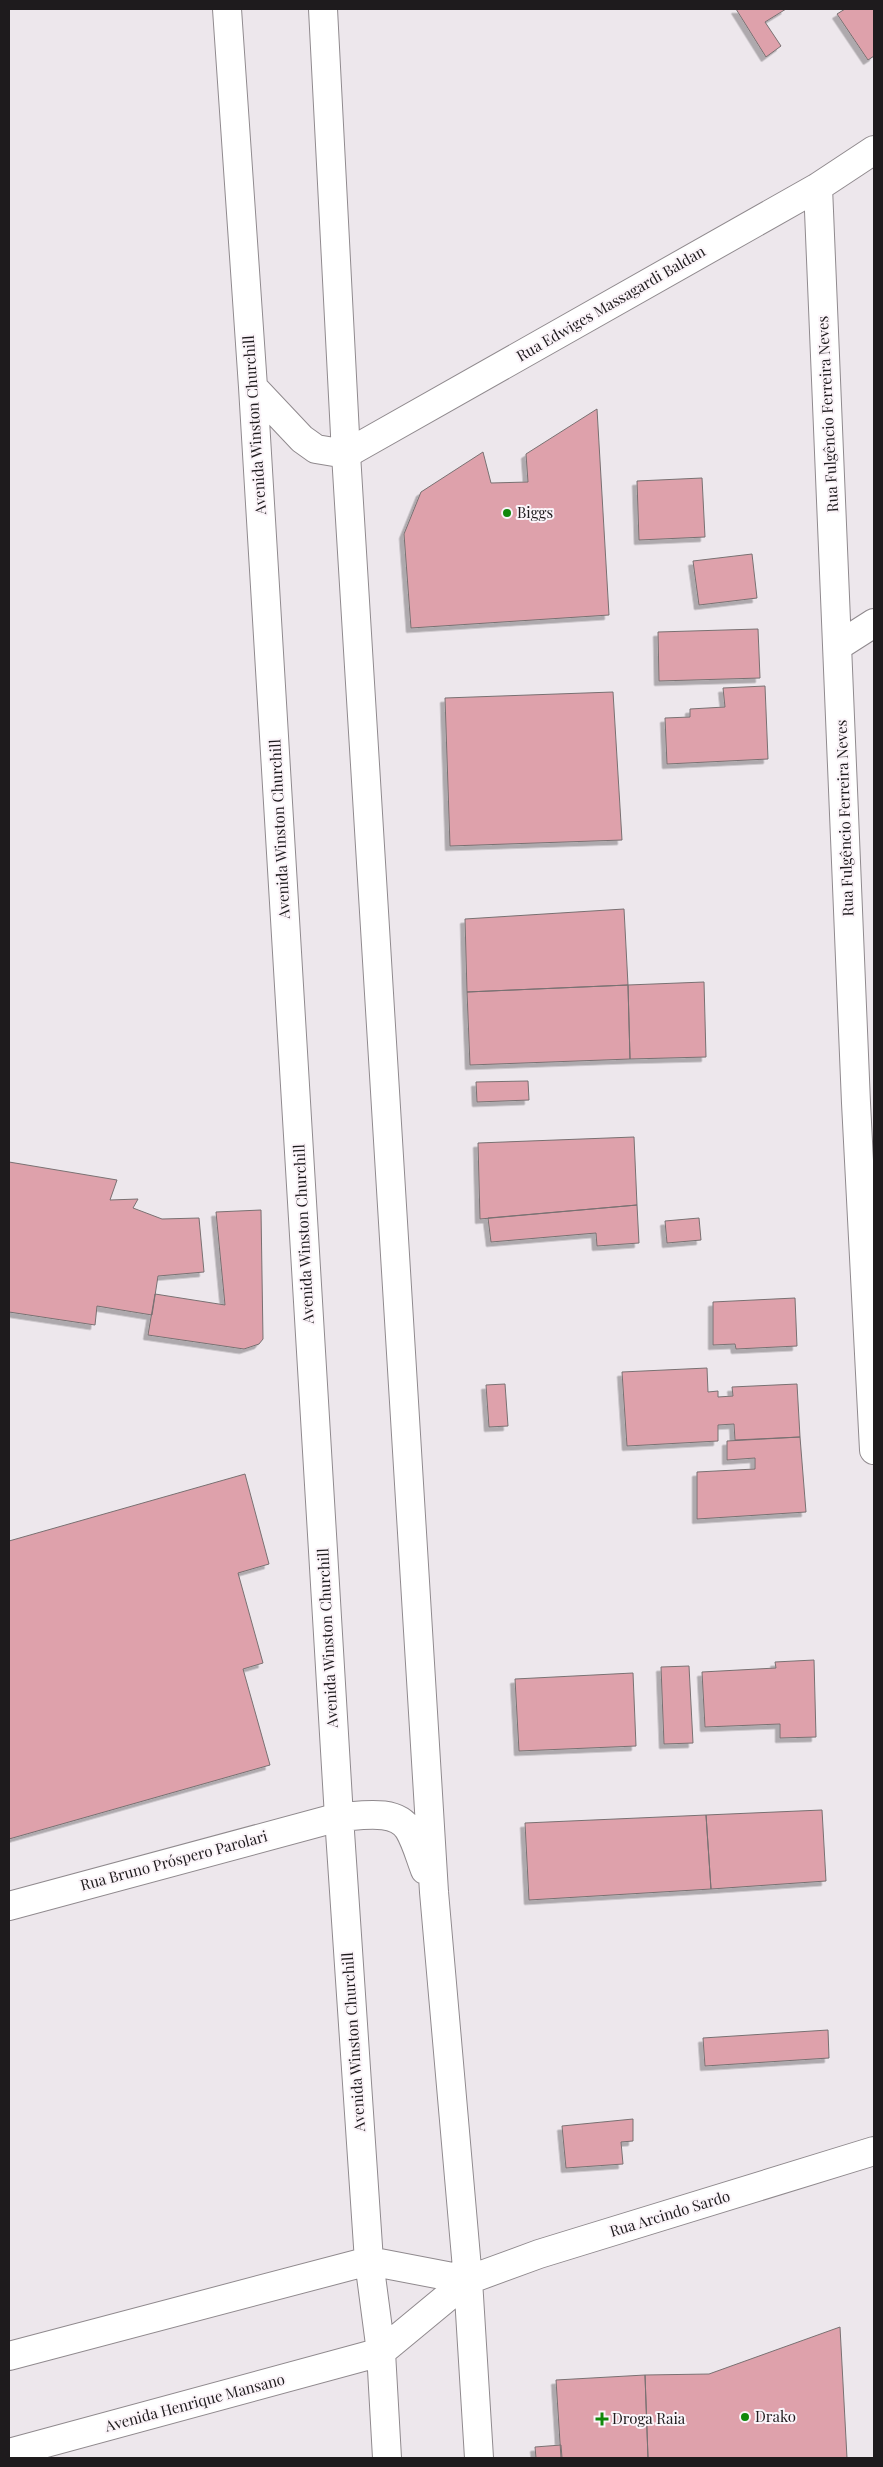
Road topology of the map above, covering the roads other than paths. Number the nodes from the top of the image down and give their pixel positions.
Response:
1 (227, 9) edge
2 (324, 9) edge
3 (874, 150) edge
4 (818, 187) junction
5 (253, 387) junction
6 (346, 454) junction
7 (874, 623) edge
8 (838, 646) junction
9 (865, 1097) edge
10 (874, 1450) edge
11 (339, 1817) junction
12 (434, 1892) junction
13 (9, 1906) edge
14 (874, 2151) edge
15 (370, 2261) junction
16 (468, 2280) junction
17 (380, 2352) junction
18 (9, 2356) edge
19 (9, 2452) edge
20 (387, 2458) edge
21 (479, 2458) edge

1 - 5 main road, Avenida Winston Churchill
2 - 6 main road
3 - 4 main road, Rua Edwiges Massagardi Baldan
4 - 6 main road, Rua Edwiges Massagardi Baldan
4 - 8 main road, Rua Fulgêncio Ferreira Neves
5 - 6 main road
5 - 11 main road, Avenida Winston Churchill
6 - 12 main road
7 - 8 main road
8 - 9 main road, Rua Fulgêncio Ferreira Neves
9 - 10 main road, Rua Fulgêncio Ferreira Neves
11 - 12 main road, Rua Bruno Próspero Parolari
11 - 13 main road, Rua Bruno Próspero Parolari
11 - 15 main road, Avenida Winston Churchill
12 - 16 main road
14 - 16 main road, Rua Arcindo Sardo
15 - 16 main road
15 - 17 main road, Avenida Winston Churchill
15 - 18 main road
16 - 17 main road
16 - 21 main road
17 - 19 main road, Avenida Henrique Mansano
17 - 20 main road, Avenida Winston Churchill

